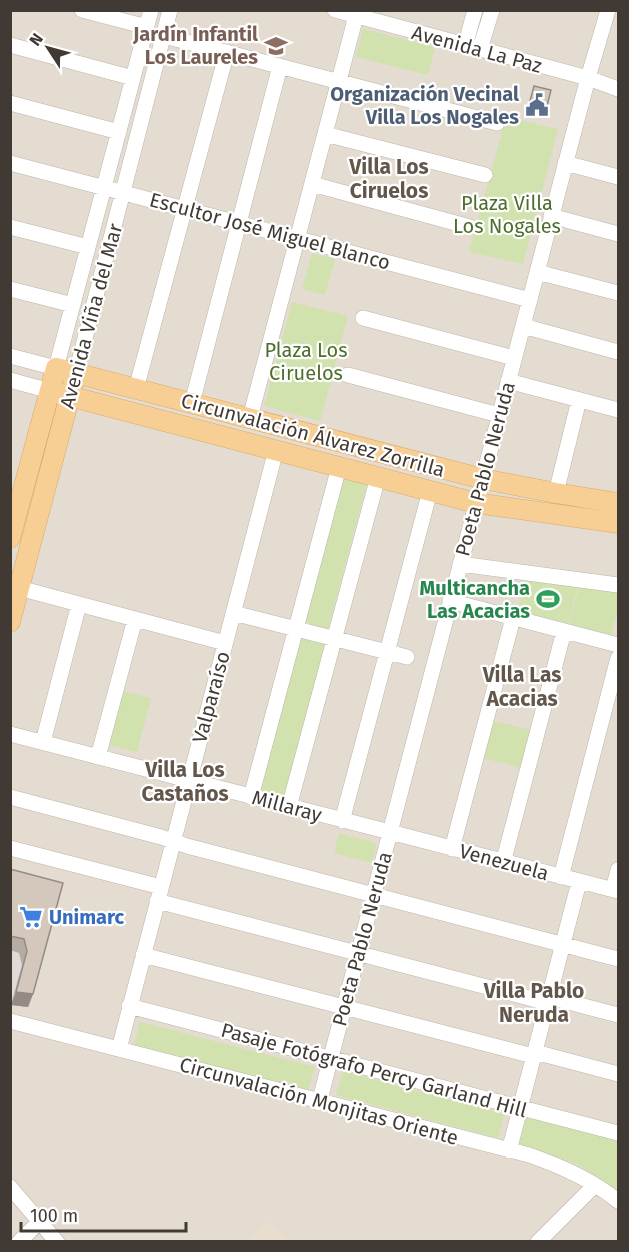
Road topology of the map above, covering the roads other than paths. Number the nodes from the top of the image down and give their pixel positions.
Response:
1 (82, 10) edge
2 (151, 10) edge
3 (170, 10) edge
4 (335, 10) edge
5 (475, 10) edge
6 (492, 10) edge
7 (608, 10) edge
8 (356, 16) junction
9 (390, 18) edge
10 (147, 27) junction
11 (164, 36) junction
12 (10, 45) edge
13 (472, 48) junction
14 (226, 52) junction
15 (280, 66) junction
16 (133, 78) junction
17 (588, 78) junction
18 (339, 81) junction
19 (618, 89) edge
20 (10, 103) edge
21 (497, 123) dead end
22 (119, 132) junction
23 (325, 134) junction
24 (10, 163) edge
25 (565, 163) junction
26 (485, 175) dead end
27 (618, 177) edge
28 (312, 184) junction
29 (104, 188) junction
30 (123, 192) junction
31 (185, 209) junction
32 (551, 216) junction
33 (239, 223) junction
34 (10, 227) edge
35 (470, 227) dead end
36 (618, 234) edge
37 (297, 238) junction
38 (88, 247) junction
39 (537, 272) junction
40 (10, 289) edge
41 (618, 293) edge
42 (530, 300) junction
43 (73, 305) junction
44 (363, 318) dead end
45 (523, 326) junction
46 (618, 352) edge
47 (10, 356) edge
48 (514, 358) junction
49 (56, 368) junction
50 (76, 373) junction
51 (348, 375) dead end
52 (10, 380) edge
53 (508, 381) junction
54 (136, 389) junction
55 (50, 391) junction
56 (70, 396) junction
57 (579, 400) junction
58 (192, 403) junction
59 (618, 410) edge
60 (499, 416) junction
61 (250, 418) junction
62 (276, 450) junction
63 (339, 467) junction
64 (378, 477) junction
65 (483, 479) junction
66 (430, 491) junction
67 (556, 494) junction
68 (476, 503) junction
69 (618, 503) edge
70 (618, 523) edge
71 (10, 538) edge
72 (460, 564) junction
73 (618, 585) edge
74 (19, 588) junction
75 (450, 602) junction
76 (80, 604) junction
77 (233, 613) junction
78 (513, 618) junction
79 (135, 619) junction
80 (10, 622) edge
81 (296, 629) junction
82 (564, 631) junction
83 (334, 639) junction
84 (225, 642) junction
85 (618, 645) edge
86 (387, 652) junction
87 (407, 657) dead end
88 (618, 658) edge
89 (613, 698) edge
90 (10, 734) edge
91 (43, 742) junction
92 (98, 757) junction
93 (189, 781) junction
94 (10, 797) edge
95 (251, 797) junction
96 (290, 807) junction
97 (342, 821) junction
98 (390, 833) junction
99 (174, 842) junction
100 (10, 848) edge
101 (452, 849) junction
102 (503, 863) junction
103 (618, 870) edge
104 (561, 877) junction
105 (579, 882) junction
106 (616, 890) edge
107 (159, 894) junction
108 (374, 895) junction
109 (563, 944) junction
110 (359, 953) junction
111 (143, 955) junction
112 (618, 958) edge
113 (548, 1000) junction
114 (129, 1006) junction
115 (345, 1007) junction
116 (618, 1015) edge
117 (10, 1021) edge
118 (119, 1049) junction
119 (534, 1054) junction
120 (331, 1059) junction
121 (618, 1074) edge
122 (319, 1103) junction
123 (520, 1108) junction
124 (618, 1133) edge
125 (508, 1151) junction
126 (595, 1185) junction
127 (10, 1187) edge
128 (618, 1201) edge
129 (40, 1221) junction
130 (19, 1242) edge
131 (57, 1242) edge
132 (538, 1242) edge

1 - 10 street
2 - 10 street, Avenida Viña del Mar
3 - 11 street, Avenida Viña del Mar
4 - 8 street, Avenida La Paz
5 - 13 street
6 - 13 street
7 - 17 street, Poeta Pablo Neruda
8 - 9 street, Avenida La Paz
8 - 18 street
9 - 13 street, Avenida La Paz
10 - 16 street, Avenida Viña del Mar
11 - 14 street
11 - 30 street, Avenida Viña del Mar
12 - 16 street
13 - 17 street, Avenida La Paz
14 - 15 street
14 - 31 street
15 - 18 street
15 - 33 street
16 - 22 street, Avenida Viña del Mar
17 - 19 street, Avenida La Paz
17 - 25 street, Poeta Pablo Neruda
18 - 21 street
18 - 23 street
20 - 22 street
22 - 29 street, Avenida Viña del Mar
23 - 26 street
23 - 28 street
24 - 29 street, Escultor José Miguel Blanco
25 - 27 street
25 - 32 street, Poeta Pablo Neruda
28 - 35 street
28 - 37 street
29 - 30 street, Escultor José Miguel Blanco
29 - 38 street, Avenida Viña del Mar
30 - 31 street, Escultor José Miguel Blanco
30 - 50 street, Avenida Viña del Mar
31 - 33 street, Escultor José Miguel Blanco
31 - 54 street
32 - 36 street
32 - 39 street, Poeta Pablo Neruda
33 - 37 street, Escultor José Miguel Blanco
33 - 58 street
34 - 38 street
37 - 42 street, Escultor José Miguel Blanco
37 - 61 street
38 - 43 street, Avenida Viña del Mar
39 - 41 street
39 - 42 street, Poeta Pablo Neruda
40 - 43 street
42 - 45 street, Poeta Pablo Neruda
43 - 49 street, Avenida Viña del Mar
44 - 48 street
45 - 46 street
45 - 48 street, Poeta Pablo Neruda
47 - 49 street, Circunvalación Álvarez Zorrilla
48 - 53 street, Poeta Pablo Neruda
49 - 50 main road, Circunvalación Álvarez Zorrilla
49 - 55 main road, Avenida Viña del Mar
50 - 54 main road, Circunvalación Álvarez Zorrilla
50 - 56 main road, Avenida Viña del Mar
51 - 60 street
52 - 55 street, Circunvalación Álvarez Zorrilla
53 - 57 street
53 - 60 street, Poeta Pablo Neruda
54 - 58 main road, Circunvalación Álvarez Zorrilla
55 - 56 main road, Circunvalación Álvarez Zorrilla
55 - 71 main road, Avenida Viña del Mar
56 - 62 main road, Circunvalación Álvarez Zorrilla
56 - 74 main road, Avenida Viña del Mar
57 - 59 street
57 - 67 street
58 - 61 main road, Circunvalación Álvarez Zorrilla
60 - 65 street, Poeta Pablo Neruda
61 - 65 main road, Circunvalación Álvarez Zorrilla
62 - 63 main road, Circunvalación Álvarez Zorrilla
62 - 77 street, Valparaíso
63 - 64 main road, Circunvalación Álvarez Zorrilla
63 - 81 street
64 - 66 main road, Circunvalación Álvarez Zorrilla
64 - 83 street
65 - 67 main road, Circunvalación Álvarez Zorrilla
65 - 68 street, Poeta Pablo Neruda
66 - 68 main road, Circunvalación Álvarez Zorrilla
66 - 86 street
67 - 69 main road, Circunvalación Álvarez Zorrilla
68 - 70 main road, Circunvalación Álvarez Zorrilla
68 - 72 street, Poeta Pablo Neruda
72 - 73 street
72 - 75 street, Poeta Pablo Neruda
74 - 76 street
74 - 80 main road, Avenida Viña del Mar
75 - 78 street
75 - 98 street, Poeta Pablo Neruda
76 - 79 street
76 - 91 street
77 - 81 street
77 - 84 street, Valparaíso
78 - 82 street
78 - 101 street
79 - 84 street
79 - 92 street
81 - 83 street
81 - 95 street
82 - 85 street
82 - 102 street
83 - 86 street
83 - 96 street
84 - 93 street, Valparaíso
86 - 87 street
86 - 97 street
88 - 89 street
89 - 104 street
90 - 91 street, Millaray
91 - 92 street, Millaray
92 - 93 street, Millaray
93 - 95 street, Millaray
93 - 99 street, Valparaíso
94 - 99 street
95 - 96 street, Millaray
96 - 97 street, Millaray
97 - 98 street, Millaray
98 - 101 street, Venezuela
98 - 108 street, Poeta Pablo Neruda
99 - 107 street, Valparaíso
99 - 108 street
100 - 107 street
101 - 102 street, Venezuela
102 - 104 street, Venezuela
103 - 106 street
104 - 105 street, Venezuela
105 - 106 street, Venezuela
105 - 109 street
107 - 110 street
107 - 111 street, Valparaíso
108 - 109 street
108 - 110 street, Poeta Pablo Neruda
109 - 112 street
109 - 113 street
110 - 113 street
110 - 115 street, Poeta Pablo Neruda
111 - 114 street, Valparaíso
111 - 115 street
113 - 116 street
113 - 119 street
114 - 118 street, Valparaíso
114 - 120 street, Pasaje Fotógrafo Percy Garland Hill
115 - 119 street
115 - 120 street, Poeta Pablo Neruda
117 - 118 street, Circunvalación Monjitas Oriente
118 - 122 street, Circunvalación Monjitas Oriente
119 - 121 street
119 - 123 street
120 - 122 street, Poeta Pablo Neruda
120 - 123 street, Pasaje Fotógrafo Percy Garland Hill
122 - 125 street, Circunvalación Monjitas Oriente
123 - 124 street, Pasaje Fotógrafo Percy Garland Hill
123 - 125 street
125 - 126 street, Circunvalación Monjitas Oriente
126 - 128 street, Circunvalación Monjitas Oriente
126 - 132 street
127 - 129 street
129 - 130 street
129 - 131 street

